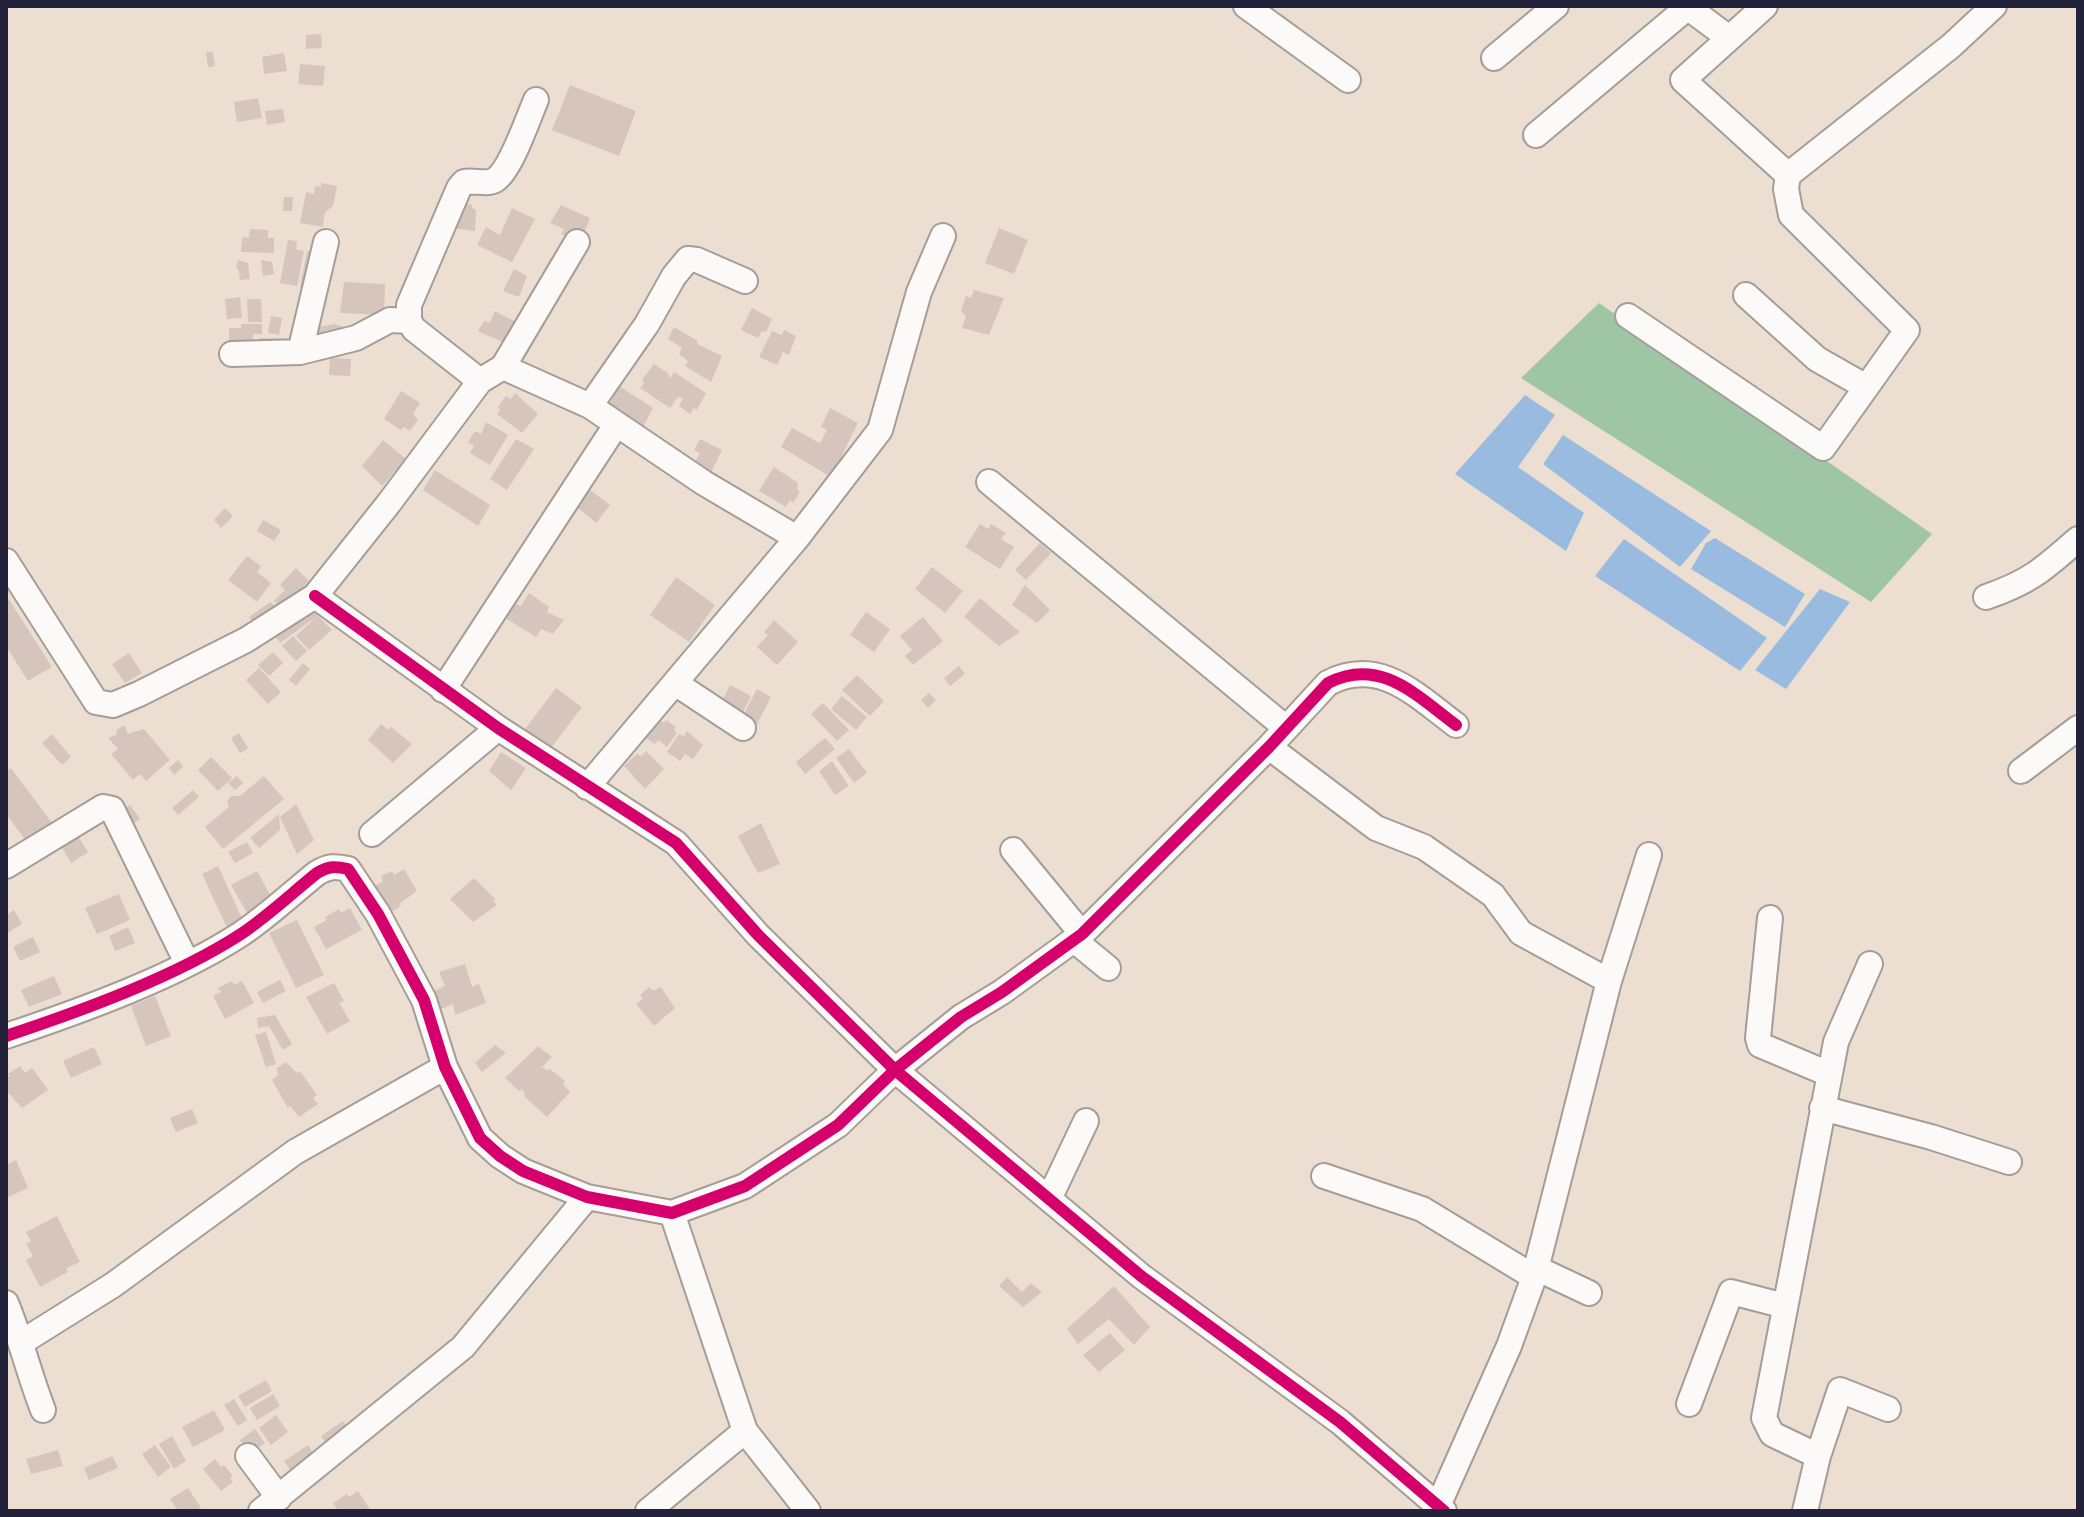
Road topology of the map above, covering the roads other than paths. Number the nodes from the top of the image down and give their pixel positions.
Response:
1 (1246, 6) edge
2 (1556, 6) edge
3 (1765, 6) edge
4 (1994, 6) edge
5 (1687, 7) edge
6 (1729, 38) junction
7 (1494, 58) dead end
8 (1348, 80) dead end
9 (536, 100) dead end
10 (1536, 135) dead end
11 (1788, 175) junction
12 (943, 236) dead end
13 (326, 242) dead end
14 (577, 242) dead end
15 (745, 281) dead end
16 (1746, 295) dead end
17 (1628, 316) dead end
18 (409, 321) junction
19 (300, 352) junction
20 (232, 354) dead end
21 (503, 367) junction
22 (480, 381) junction
23 (1866, 387) junction
24 (590, 406) junction
25 (616, 425) junction
26 (989, 482) dead end
27 (797, 538) junction
28 (2078, 539) edge
29 (6, 561) edge
30 (315, 596) junction
31 (1986, 597) dead end
32 (675, 683) junction
33 (443, 690) junction
34 (1456, 725) dead end
35 (498, 728) junction
36 (743, 728) dead end
37 (1286, 728) junction
38 (2078, 728) edge
39 (1269, 747) junction
40 (2021, 771) dead end
41 (587, 787) junction
42 (372, 834) dead end
43 (1013, 850) dead end
44 (1649, 855) dead end
45 (6, 866) edge
46 (1770, 918) dead end
47 (1078, 937) junction
48 (187, 963) junction
49 (1870, 964) dead end
50 (1108, 968) dead end
51 (1609, 981) junction
52 (6, 1036) edge
53 (445, 1067) junction
54 (895, 1070) junction
55 (1829, 1074) junction
56 (1822, 1108) junction
57 (1086, 1121) dead end
58 (2009, 1162) dead end
59 (1324, 1176) dead end
60 (587, 1197) junction
61 (1049, 1199) junction
62 (672, 1213) junction
63 (1535, 1272) junction
64 (1589, 1293) dead end
65 (6, 1303) edge
66 (1785, 1306) junction
67 (22, 1342) junction
68 (1689, 1404) dead end
69 (1888, 1409) dead end
70 (43, 1410) dead end
71 (745, 1431) junction
72 (248, 1456) dead end
73 (1818, 1456) junction
74 (270, 1505) edge
75 (1441, 1508) edge
76 (648, 1511) edge
77 (808, 1511) edge
78 (1805, 1511) edge

1 - 8 street
2 - 7 street
3 - 6 street
4 - 11 street
5 - 6 street
5 - 10 street
6 - 11 street
9 - 18 street
11 - 23 street
12 - 27 street
13 - 19 street
14 - 21 street
15 - 24 street
16 - 23 street
17 - 23 street
18 - 19 street
18 - 22 street
19 - 20 street
21 - 22 street
21 - 24 street
22 - 30 street
24 - 25 street
25 - 27 street
25 - 33 street
26 - 37 street
27 - 32 street
28 - 31 street
29 - 30 street
30 - 33 street
32 - 36 street
32 - 41 street
33 - 35 street
34 - 37 street
35 - 41 street
35 - 42 street
37 - 39 street
38 - 40 street
39 - 47 street
39 - 51 street
41 - 54 street
43 - 47 street
44 - 51 street
45 - 48 street
46 - 55 street
47 - 50 street
47 - 54 street
48 - 52 street
48 - 53 street
49 - 55 street
51 - 63 street
53 - 60 street
53 - 67 street
54 - 61 street
54 - 62 street
55 - 56 street
56 - 58 street
56 - 66 street
57 - 61 street
59 - 63 street
60 - 62 street
60 - 74 street
61 - 75 street
62 - 71 street
63 - 64 street
63 - 75 street
65 - 67 street
66 - 68 street
66 - 73 street
67 - 70 street
69 - 73 street
71 - 76 street
71 - 77 street
72 - 74 street
73 - 78 street

